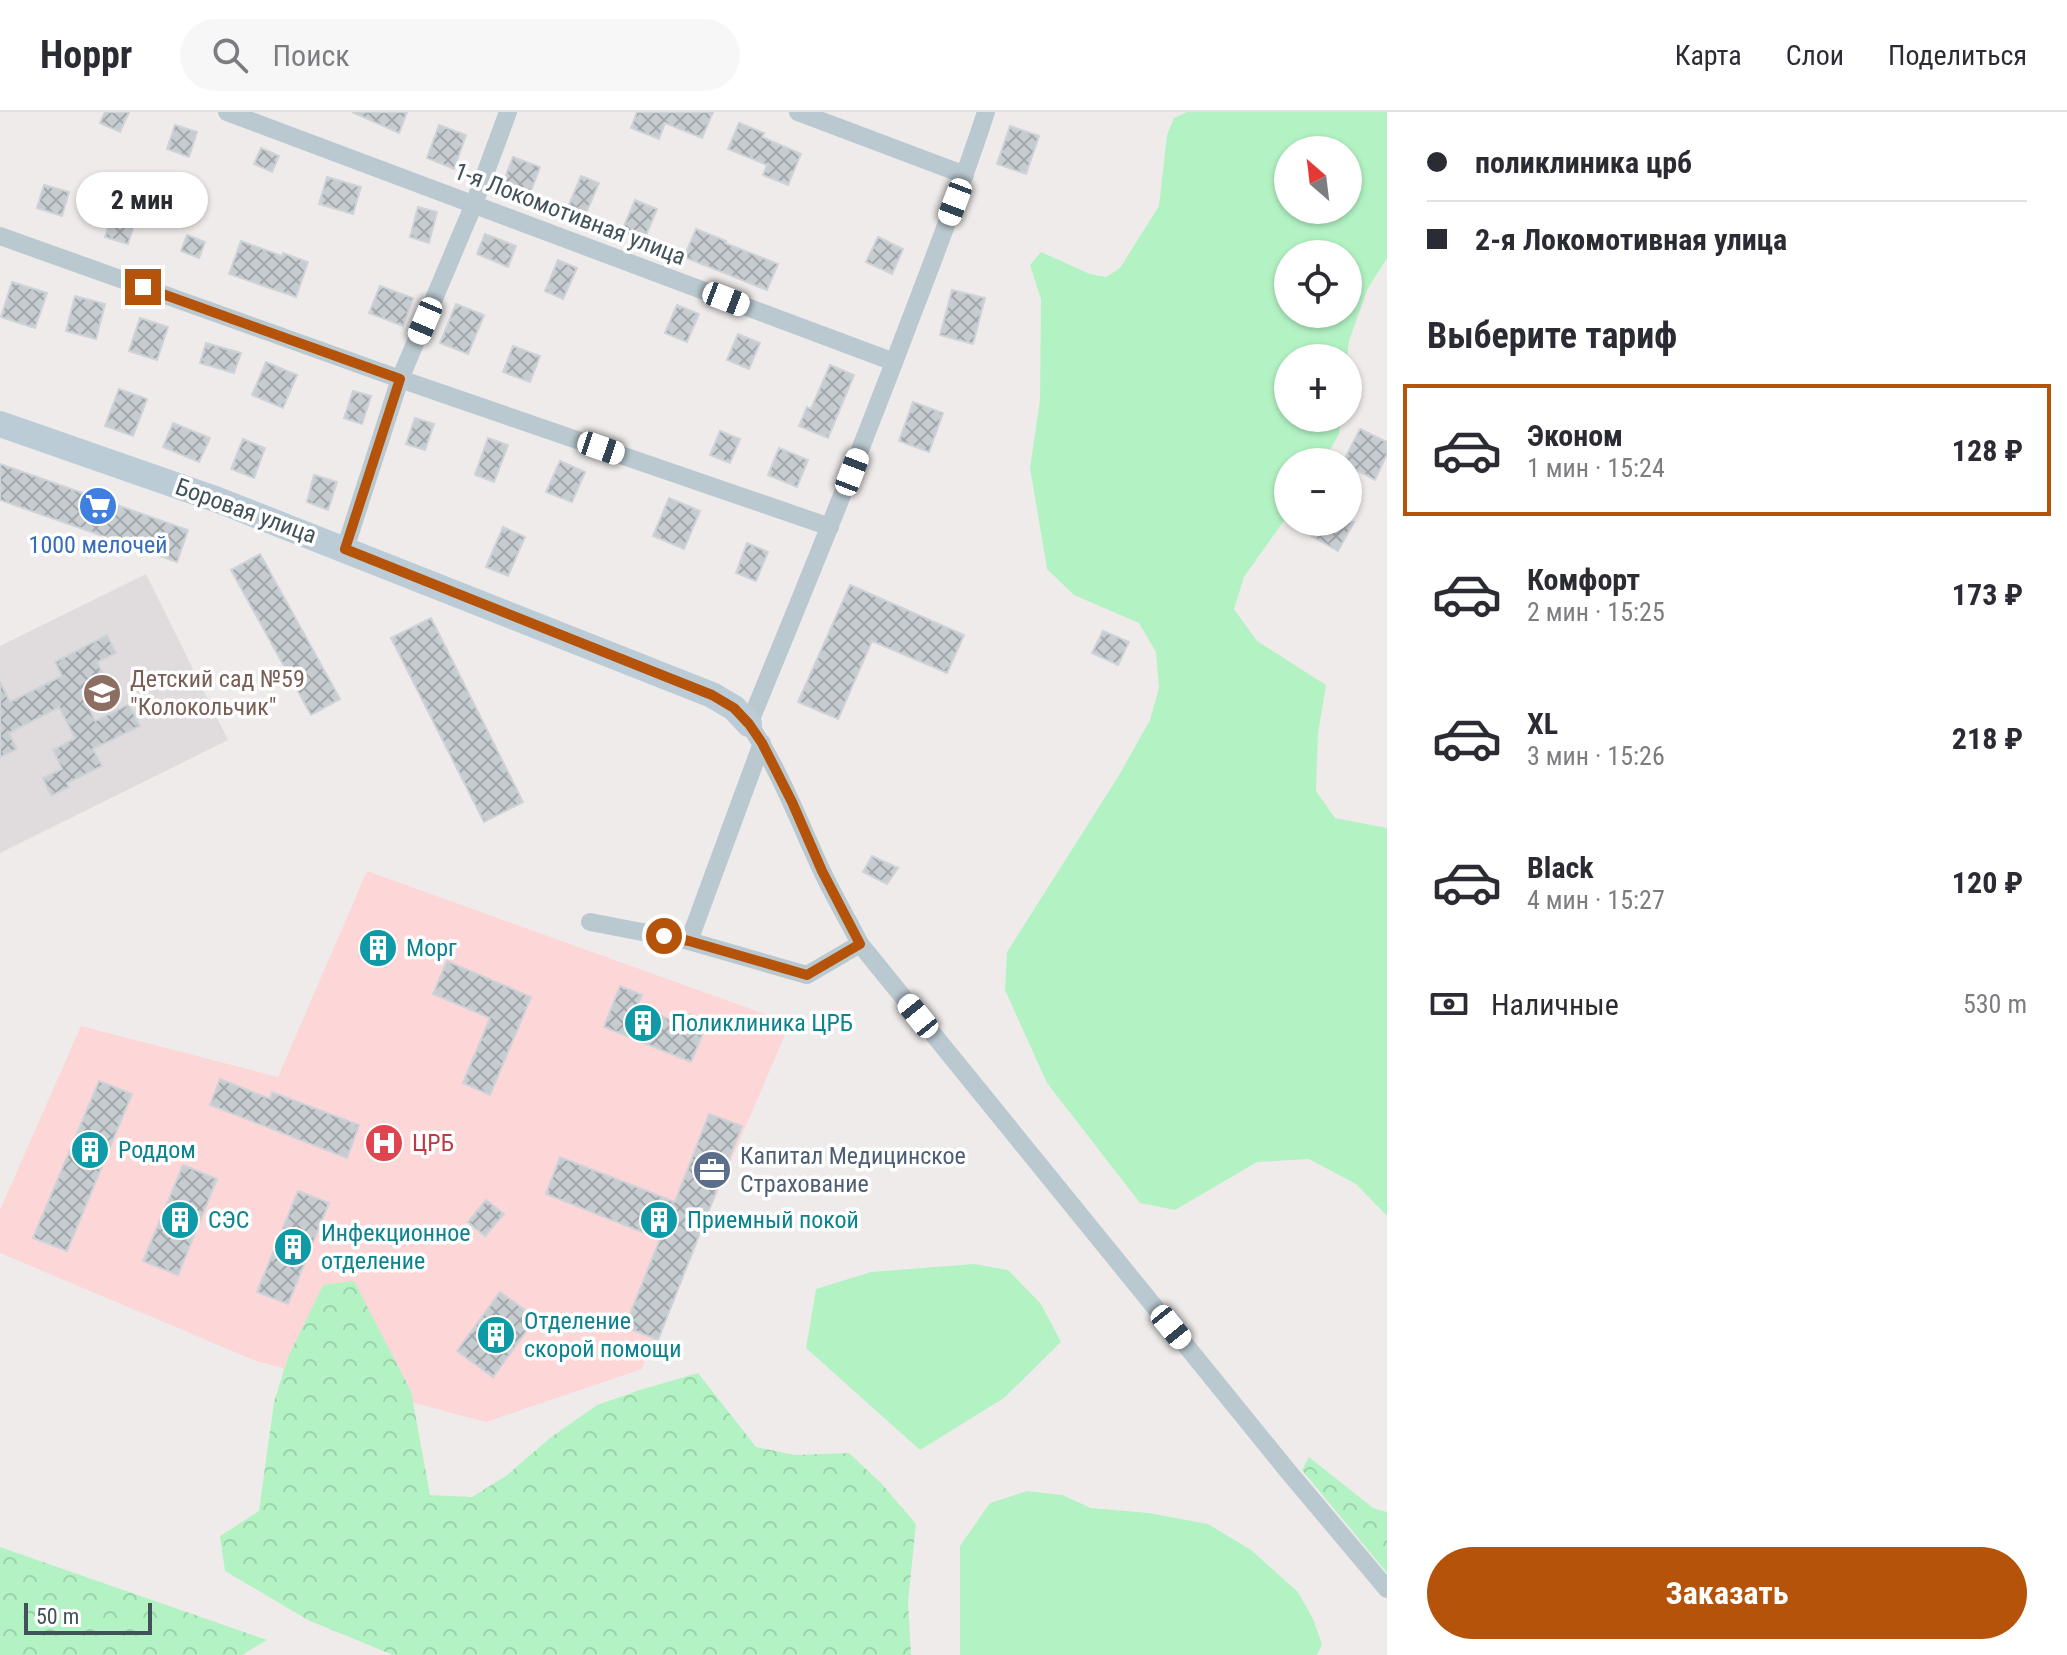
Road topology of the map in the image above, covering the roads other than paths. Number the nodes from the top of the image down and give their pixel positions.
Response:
1 (227, 112) edge
2 (508, 112) edge
3 (798, 112) edge
4 (986, 112) edge
5 (965, 175) junction
6 (474, 204) junction
7 (0, 236) edge
8 (894, 362) junction
9 (400, 379) junction
10 (0, 424) edge
11 (830, 527) junction
12 (345, 549) junction
13 (755, 734) junction
14 (590, 922) dead end
15 (689, 941) junction
16 (860, 944) junction
17 (1387, 1589) edge

1 - 6 street, 1-я Локомотивная улица
2 - 6 street
3 - 5 street
4 - 5 street
5 - 8 street
6 - 8 street, 1-я Локомотивная улица
6 - 9 street
7 - 9 street
8 - 11 street
9 - 11 street
9 - 12 street
10 - 12 street, Боровая улица
11 - 13 street
12 - 13 street, Боровая улица
13 - 15 street
13 - 16 street
14 - 15 street
15 - 16 street
16 - 17 street

